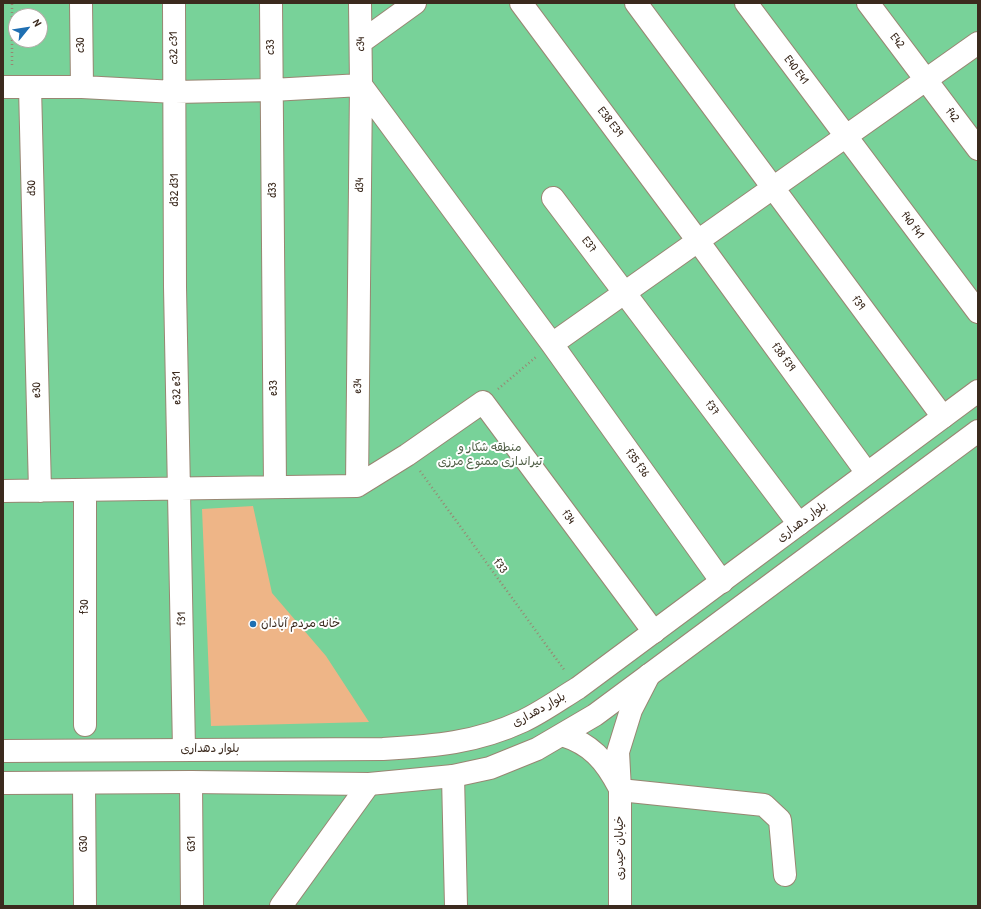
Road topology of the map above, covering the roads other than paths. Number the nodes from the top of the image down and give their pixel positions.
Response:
1 (82, 3) edge
2 (174, 3) edge
3 (271, 3) edge
4 (360, 3) edge
5 (415, 3) edge
6 (521, 3) edge
7 (636, 3) edge
8 (746, 3) edge
9 (868, 3) edge
10 (361, 42) junction
11 (978, 43) edge
12 (926, 80) junction
13 (361, 85) junction
14 (15, 87) edge
15 (82, 87) junction
16 (272, 90) junction
17 (174, 92) junction
18 (846, 137) junction
19 (978, 149) edge
20 (773, 188) junction
21 (553, 198) dead end
22 (698, 240) junction
23 (359, 286) joint
24 (175, 287) joint
25 (35, 289) joint
26 (273, 289) joint
27 (625, 292) junction
28 (978, 312) edge
29 (552, 344) junction
30 (978, 391) edge
31 (943, 417) junction
32 (978, 431) edge
33 (867, 473) junction
34 (357, 486) junction
35 (275, 488) junction
36 (180, 489) junction
37 (85, 490) junction
38 (3, 491) edge
39 (40, 491) junction
40 (799, 524) junction
41 (722, 582) junction
42 (654, 632) junction
43 (649, 676) junction
44 (85, 725) dead end
45 (562, 735) junction
46 (184, 749) junction
47 (3, 751) edge
48 (453, 776) junction
49 (191, 782) junction
50 (3, 783) edge
51 (84, 783) junction
52 (369, 784) junction
53 (620, 790) junction
54 (785, 875) dead end
55 (85, 906) edge
56 (192, 906) edge
57 (281, 906) edge
58 (456, 906) edge
59 (620, 906) edge

1 - 15 street, c30
2 - 17 street, c32 c31
3 - 16 street, c33
4 - 10 street, c34
5 - 10 street
6 - 22 street, E38 E39
7 - 20 street, f39
8 - 18 street, E40 E41
9 - 12 street, E42
10 - 13 street, c34
11 - 12 street
12 - 18 street
12 - 19 street, f42
13 - 16 street
13 - 23 street, d34
13 - 29 street, f35 f36
14 - 15 street
14 - 25 street, d30
15 - 17 street
16 - 17 street
16 - 26 street, d33
17 - 24 street, d32 d31
18 - 20 street
18 - 28 street, f40 f41
20 - 22 street
20 - 31 street, f39
21 - 27 street, E37
22 - 27 street
22 - 33 street, f38 f39
23 - 34 street, e34
24 - 36 street, e32 e31
25 - 39 street, e30
26 - 35 street, e33
27 - 29 street
27 - 40 street, f37
29 - 41 street, f35 f36
30 - 31 street, بلوار دهداری
31 - 33 street, بلوار دهداری
32 - 43 street
33 - 40 street, بلوار دهداری
34 - 35 street
34 - 42 street, f34
35 - 36 street
36 - 37 street
36 - 46 street, f31
37 - 39 street
37 - 44 street, f30
38 - 39 street
40 - 41 street, بلوار دهداری
41 - 42 street, بلوار دهداری
42 - 46 street, بلوار دهداری
43 - 45 street
43 - 53 street, خیابان حیدری
45 - 48 street
45 - 53 street
46 - 47 street, بلوار دهداری
48 - 52 street
48 - 58 street
49 - 51 street
49 - 52 street
49 - 56 street, G31
50 - 51 street
51 - 55 street, G30
52 - 57 street
53 - 54 street
53 - 59 street, خیابان حیدری

